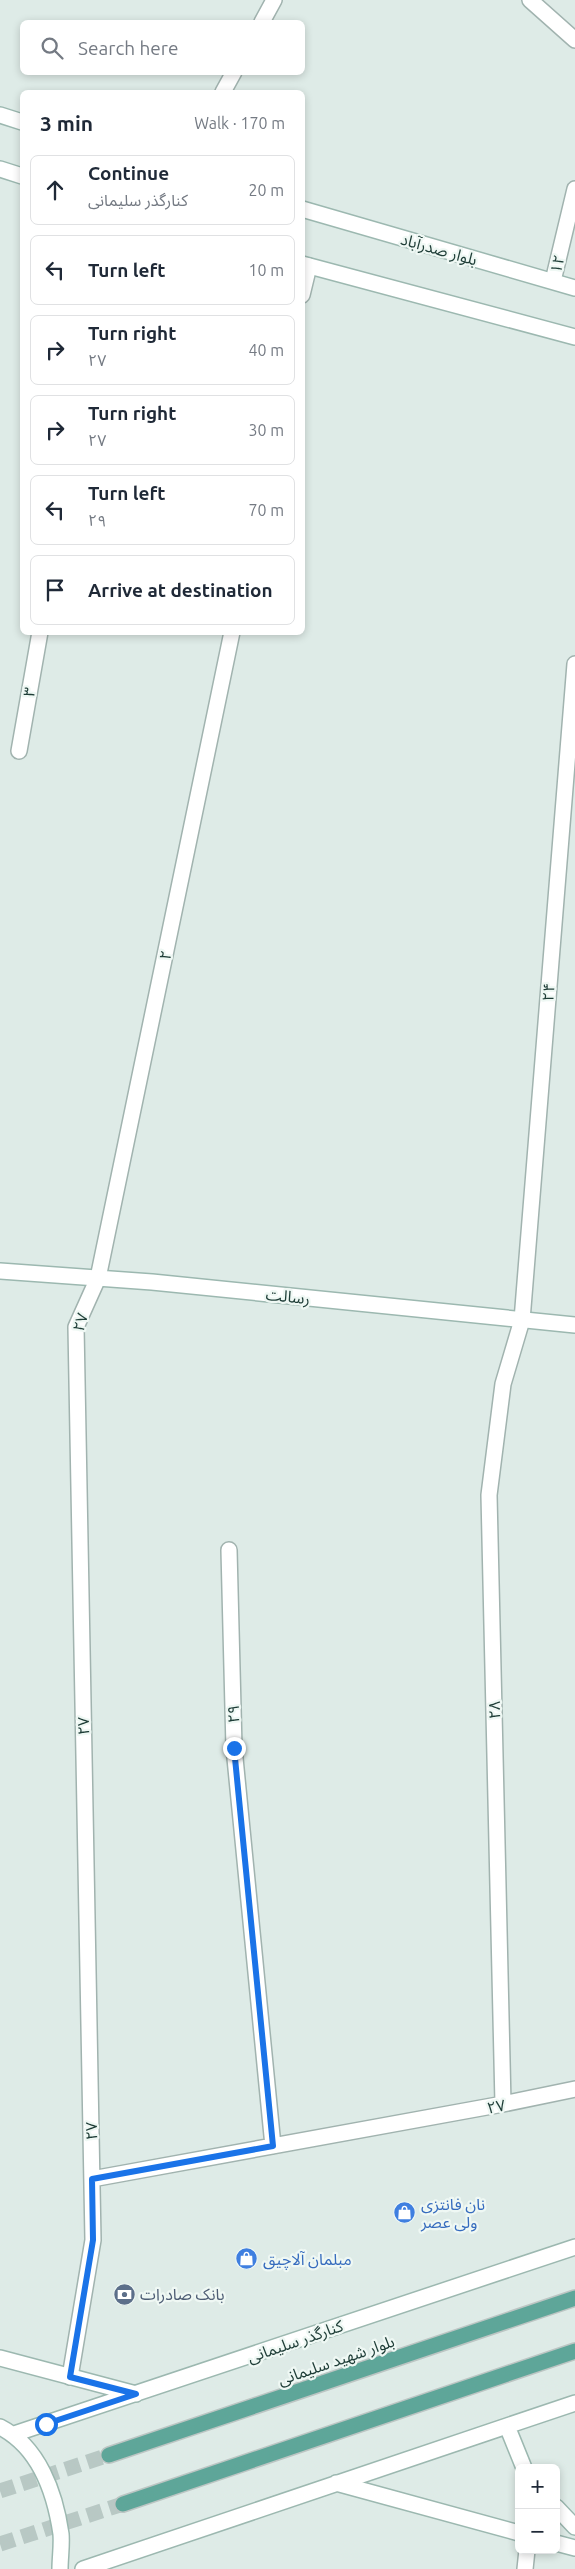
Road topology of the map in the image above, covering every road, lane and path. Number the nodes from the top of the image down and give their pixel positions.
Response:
1 (274, 0) edge
2 (530, 0) edge
3 (263, 20) edge
4 (575, 40) edge
5 (232, 75) edge
6 (224, 90) edge
7 (0, 115) edge
8 (20, 121) edge
9 (0, 169) edge
10 (20, 175) edge
11 (575, 189) edge
12 (305, 210) edge
13 (306, 265) edge
14 (553, 281) junction
15 (575, 288) edge
16 (575, 337) edge
17 (39, 635) edge
18 (231, 635) edge
19 (575, 664) edge
20 (19, 752) dead end
21 (0, 1271) edge
22 (98, 1278) junction
23 (522, 1320) junction
24 (575, 1326) edge
25 (229, 1550) dead end
26 (575, 2089) edge
27 (503, 2104) junction
28 (273, 2146) junction
29 (92, 2179) junction
30 (575, 2247) edge
31 (575, 2298) edge
32 (575, 2351) edge
33 (0, 2358) edge
34 (70, 2377) junction
35 (136, 2394) junction
36 (575, 2402) edge
37 (507, 2426) junction
38 (0, 2427) edge
39 (14, 2434) junction
40 (108, 2455) tunnel mouth
41 (522, 2464) edge
42 (336, 2483) junction
43 (122, 2504) tunnel mouth
44 (558, 2509) edge
45 (575, 2527) edge
46 (515, 2532) edge
47 (560, 2544) edge
48 (575, 2548) edge
49 (527, 2554) edge
50 (118, 2557) junction
51 (60, 2569) edge
52 (83, 2569) edge
53 (108, 2569) edge
54 (525, 2569) edge

1 - 3 street
2 - 4 street
5 - 6 street
7 - 8 street
9 - 10 street
11 - 14 street, ۱۲
12 - 14 street, بلوار صدرآباد
13 - 16 street
14 - 15 street, بلوار صدرآباد
17 - 20 street, ۳
18 - 22 street, ۲
19 - 23 street, ۲۴
21 - 22 street, رسالت
22 - 23 street, رسالت
22 - 29 street, ۲۷
23 - 24 street, رسالت
23 - 27 street, ۲۸
25 - 28 street, ۲۹
26 - 27 street, ۲۷
27 - 28 street, ۲۷
28 - 29 street, ۲۷
29 - 34 street, ۲۷
30 - 35 street, کنارگذر سلیمانی
31 - 40 main road, بلوار شهید سلیمانی
32 - 43 main road
33 - 34 street
34 - 35 street
35 - 39 street, کنارگذر سلیمانی
36 - 37 street
37 - 41 street
37 - 42 street
38 - 39 street
39 - 51 street
42 - 46 street
42 - 50 street
44 - 45 street
47 - 48 street
49 - 54 street
50 - 52 street
50 - 53 street

